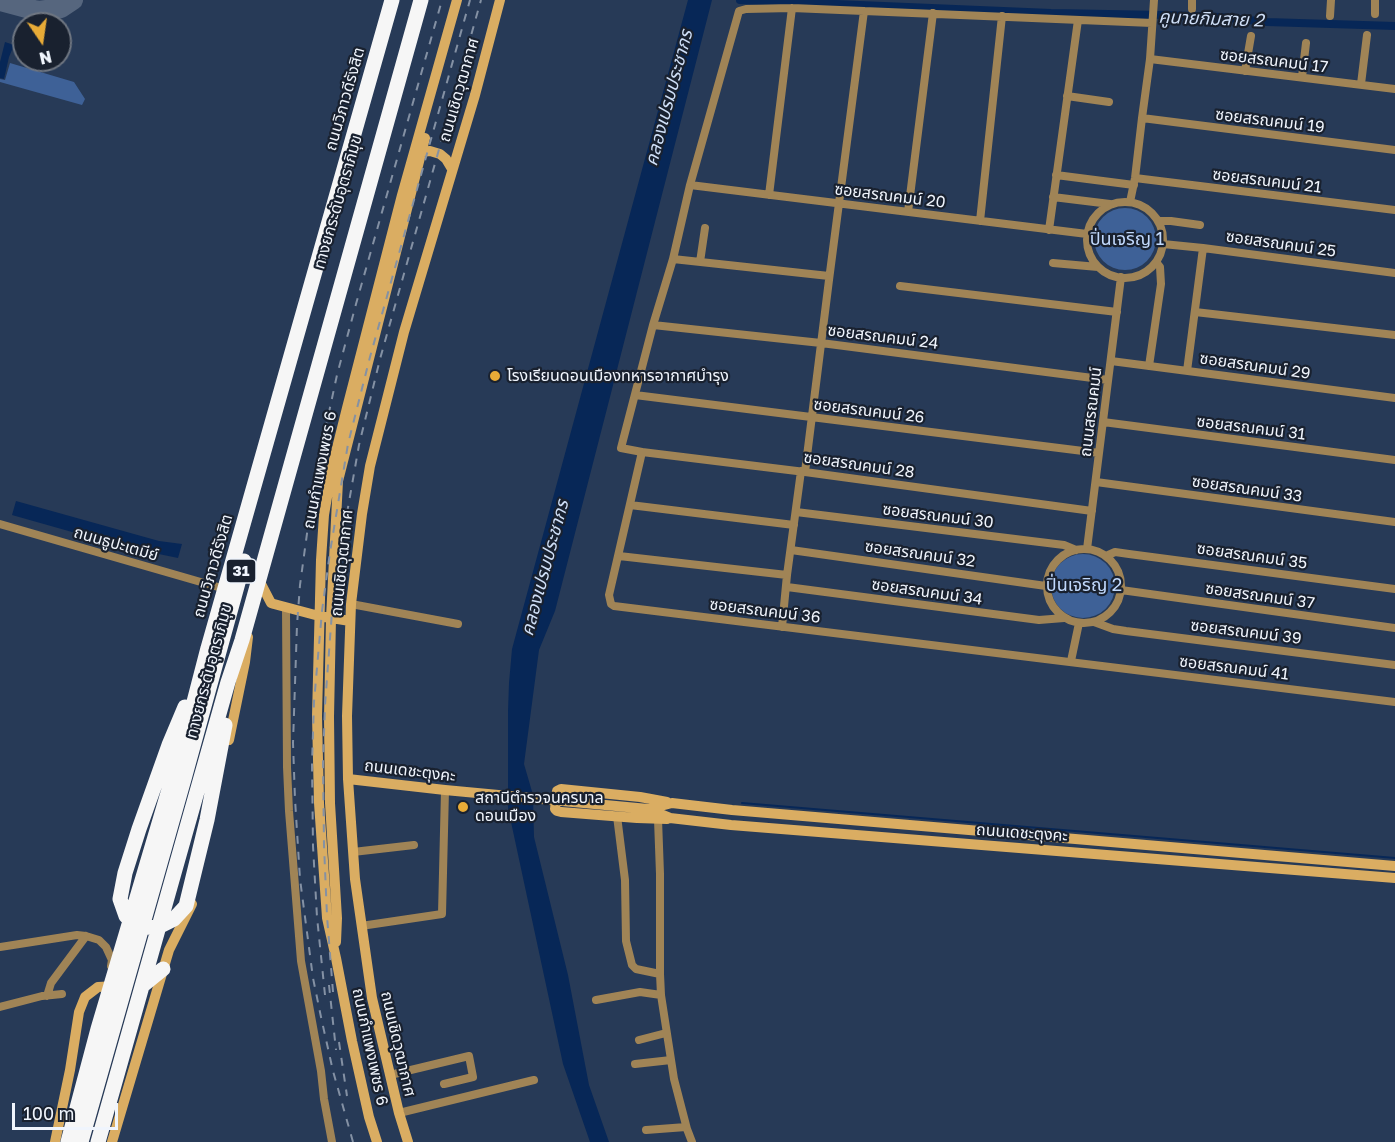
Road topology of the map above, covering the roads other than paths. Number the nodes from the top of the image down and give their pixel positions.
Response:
1 (392, 0) edge
2 (402, 0) edge
3 (414, 0) edge
4 (421, 0) edge
5 (457, 0) edge
6 (464, 0) edge
7 (500, 0) edge
8 (1154, 0) edge
9 (1192, 0) edge
10 (1330, 0) edge
11 (1375, 0) edge
12 (792, 8) junction
13 (1192, 9) dead end
14 (864, 11) junction
15 (933, 13) junction
16 (1375, 14) dead end
17 (1002, 16) junction
18 (1330, 16) dead end
19 (1153, 18) junction
20 (1078, 20) junction
21 (1367, 35) dead end
22 (1251, 36) dead end
23 (1306, 43) dead end
24 (1150, 59) junction
25 (1245, 71) junction
26 (1302, 77) junction
27 (1360, 84) junction
28 (1395, 89) edge
29 (1067, 96) junction
30 (1109, 102) dead end
31 (1142, 118) junction
32 (1395, 150) edge
33 (421, 152) junction
34 (452, 169) junction
35 (1056, 175) junction
36 (1135, 181) junction
37 (690, 185) junction
38 (769, 195) junction
39 (1053, 197) junction
40 (1130, 202) junction
41 (839, 203) junction
42 (1110, 204) junction
43 (1395, 210) edge
44 (908, 212) junction
45 (980, 221) junction
46 (1158, 221) junction
47 (1200, 225) dead end
48 (705, 228) dead end
49 (1049, 230) junction
50 (1087, 234) junction
51 (1163, 244) junction
52 (1203, 248) junction
53 (673, 259) junction
54 (1156, 261) junction
55 (700, 262) junction
56 (1053, 263) dead end
57 (1098, 267) junction
58 (1395, 273) edge
59 (829, 276) junction
60 (1121, 278) junction
61 (900, 286) dead end
62 (1117, 312) junction
63 (1195, 312) junction
64 (653, 325) junction
65 (1395, 335) edge
66 (821, 343) junction
67 (1111, 361) junction
68 (1149, 366) junction
69 (1187, 370) junction
70 (1108, 380) junction
71 (635, 395) junction
72 (1395, 398) edge
73 (812, 417) junction
74 (1103, 422) junction
75 (642, 452) junction
76 (1099, 453) junction
77 (1395, 460) edge
78 (803, 471) junction
79 (1096, 482) junction
80 (630, 505) junction
81 (1092, 511) junction
82 (796, 512) junction
83 (1395, 522) edge
84 (0, 524) edge
85 (794, 525) junction
86 (1087, 549) junction
87 (791, 550) junction
88 (1076, 550) junction
89 (619, 556) junction
90 (1106, 556) junction
91 (787, 575) junction
92 (259, 580) junction
93 (1046, 586) junction
94 (787, 587) junction
95 (225, 589) junction
96 (1395, 589) edge
97 (1121, 590) junction
98 (351, 604) junction
99 (278, 606) junction
100 (250, 612) junction
101 (319, 616) junction
102 (330, 618) junction
103 (1064, 618) junction
104 (350, 621) junction
105 (1094, 622) junction
106 (1079, 623) junction
107 (458, 624) dead end
108 (782, 627) junction
109 (1395, 628) edge
110 (242, 640) junction
111 (208, 648) junction
112 (1071, 661) junction
113 (1395, 665) edge
114 (1395, 702) edge
115 (348, 779) junction
116 (445, 790) junction
117 (672, 803) junction
118 (648, 809) junction
119 (617, 816) junction
120 (670, 818) junction
121 (658, 819) junction
122 (184, 840) junction
123 (1129, 844) junction
124 (414, 845) dead end
125 (353, 852) junction
126 (1129, 856) junction
127 (1395, 866) edge
128 (1395, 878) edge
129 (185, 919) junction
130 (361, 926) junction
131 (86, 936) junction
132 (0, 947) edge
133 (336, 958) junction
134 (163, 969) junction
135 (660, 974) junction
136 (142, 986) junction
137 (62, 994) dead end
138 (661, 995) junction
139 (47, 996) junction
140 (596, 1000) dead end
141 (0, 1007) edge
142 (98, 1029) junction
143 (666, 1033) junction
144 (639, 1040) dead end
145 (671, 1060) junction
146 (635, 1064) dead end
147 (390, 1075) junction
148 (534, 1080) dead end
149 (444, 1084) dead end
150 (399, 1113) junction
151 (686, 1127) junction
152 (646, 1130) dead end
153 (56, 1142) edge
154 (68, 1142) edge
155 (81, 1142) edge
156 (92, 1142) edge
157 (98, 1142) edge
158 (103, 1142) edge
159 (112, 1142) edge
160 (332, 1142) edge
161 (377, 1142) edge
162 (408, 1142) edge
163 (692, 1142) edge

1 - 95 highway, ถนนวิภาวดีรังสิต / 31
2 - 155 highway, ทางยกระดับอุตราภิมุข / 31
3 - 156 highway, ทางยกระดับอุตราภิมุข / 31
4 - 92 highway, 31
5 - 101 main road, ถนนกำแพงเพชร 6
6 - 33 main road, ถนนกำแพงเพชร 6
7 - 34 main road, ถนนเชิดวุฒากาศ
8 - 19 street
9 - 13 street
10 - 18 street
11 - 16 street
12 - 14 street
12 - 37 street
12 - 38 street
14 - 15 street
14 - 41 street
15 - 17 street
15 - 44 street
17 - 20 street
17 - 45 street
19 - 20 street
19 - 24 street
20 - 29 street
21 - 27 street
22 - 25 street
23 - 26 street
24 - 25 street, ซอยสรณคมน์ 17
24 - 31 street
25 - 26 street, ซอยสรณคมน์ 17
26 - 27 street, ซอยสรณคมน์ 17
27 - 28 street, ซอยสรณคมน์ 17
29 - 30 street
29 - 35 street
31 - 32 street, ซอยสรณคมน์ 19
31 - 36 street
33 - 34 main road
33 - 102 main road, ถนนกำแพงเพชร 6
34 - 98 main road, ถนนเชิดวุฒากาศ
35 - 36 street, ซอยสรณคมน์ 21
35 - 39 street
36 - 40 street
36 - 43 street, ซอยสรณคมน์ 21
37 - 38 street, ซอยสรณคมน์ 20
37 - 53 street
38 - 41 street, ซอยสรณคมน์ 20
39 - 42 street
39 - 49 street
40 - 42 street
40 - 46 street
41 - 44 street, ซอยสรณคมน์ 20
41 - 59 street
42 - 50 street
44 - 45 street, ซอยสรณคมน์ 20
45 - 49 street, ซอยสรณคมน์ 20
46 - 47 street
46 - 51 street
48 - 55 street
49 - 50 street, ซอยสรณคมน์ 20
50 - 57 street
51 - 52 street, ซอยสรณคมน์ 25
51 - 54 street
52 - 58 street, ซอยสรณคมน์ 25
52 - 63 street
53 - 55 street
53 - 64 street
54 - 60 street
54 - 68 street
55 - 59 street
56 - 57 street
57 - 60 street
59 - 66 street
60 - 62 street, ถนนสรณคมน์
61 - 62 street
62 - 67 street, ถนนสรณคมน์
63 - 65 street
63 - 69 street
64 - 66 street, ซอยสรณคมน์ 24
64 - 71 street
66 - 70 street, ซอยสรณคมน์ 24
66 - 73 street
67 - 68 street, ซอยสรณคมน์ 29
67 - 70 street, ถนนสรณคมน์
68 - 69 street, ซอยสรณคมน์ 29
69 - 72 street, ซอยสรณคมน์ 29
70 - 74 street, ถนนสรณคมน์
71 - 73 street, ซอยสรณคมน์ 26
71 - 75 street, ซอยสรณคมน์ 28
73 - 76 street, ซอยสรณคมน์ 26
73 - 78 street
74 - 76 street, ถนนสรณคมน์
74 - 77 street, ซอยสรณคมน์ 31
75 - 78 street, ซอยสรณคมน์ 28
75 - 80 street, ซอยสรณคมน์ 36
76 - 79 street, ถนนสรณคมน์
78 - 81 street, ซอยสรณคมน์ 28
78 - 82 street
79 - 81 street, ถนนสรณคมน์
79 - 83 street, ซอยสรณคมน์ 33
80 - 85 street
80 - 89 street, ซอยสรณคมน์ 36
81 - 86 street, ถนนสรณคมน์
82 - 85 street
82 - 88 street, ซอยสรณคมน์ 30
84 - 95 street, ถนนธูปะเตมีย์
85 - 87 street
86 - 88 street
86 - 90 street
87 - 91 street
87 - 93 street, ซอยสรณคมน์ 32
88 - 93 street
89 - 91 street
89 - 108 street, ซอยสรณคมน์ 36
90 - 96 street, ซอยสรณคมน์ 35
90 - 97 street
91 - 94 street
92 - 99 main road
92 - 100 highway, 31
93 - 103 street
94 - 103 street, ซอยสรณคมน์ 34
94 - 108 street
95 - 111 highway, ถนนวิภาวดีรังสิต / 31
97 - 105 street
97 - 109 street, ซอยสรณคมน์ 37
98 - 104 main road, ถนนเชิดวุฒากาศ
98 - 107 street
99 - 100 main road
99 - 101 main road
99 - 160 street
100 - 110 highway, 31
100 - 129 main road, 31
101 - 102 main road
101 - 133 main road, ถนนกำแพงเพชร 6
102 - 104 main road
102 - 133 main road, ถนนกำแพงเพชร 6
103 - 106 street
104 - 115 main road, ถนนเชิดวุฒากาศ
105 - 106 street
105 - 113 street, ซอยสรณคมน์ 39
106 - 112 street
108 - 112 street, ซอยสรณคมน์ 36
110 - 111 highway
110 - 122 highway, 31
111 - 142 highway, ถนนวิภาวดีรังสิต / 31
112 - 114 street, ซอยสรณคมน์ 41
115 - 116 main road, ถนนเดชะตุงคะ
115 - 125 main road, ถนนเชิดวุฒากาศ
116 - 118 main road, ถนนเดชะตุงคะ
116 - 130 street
117 - 118 main road, ถนนเดชะตุงคะ
117 - 119 main road
117 - 123 main road, ถนนเดชะตุงคะ
118 - 120 main road, ถนนเดชะตุงคะ
119 - 121 main road
119 - 135 street
120 - 121 main road
120 - 126 main road, ถนนเดชะตุงคะ
121 - 135 street
122 - 129 highway
122 - 136 highway, 31
123 - 126 main road
123 - 127 main road, ถนนเดชะตุงคะ
124 - 125 street
125 - 130 main road, ถนนเชิดวุฒากาศ
126 - 128 main road, ถนนเดชะตุงคะ
129 - 134 main road, 31
130 - 147 main road, ถนนเชิดวุฒากาศ
131 - 132 street
131 - 139 street
131 - 142 street
133 - 161 main road, ถนนกำแพงเพชร 6
134 - 136 highway
134 - 159 main road, 31
135 - 138 street
136 - 157 highway, 31
137 - 139 street
138 - 140 street
138 - 143 street
139 - 141 street
142 - 154 highway, ถนนวิภาวดีรังสิต / 31
143 - 144 street
143 - 145 street
145 - 146 street
145 - 151 street
147 - 149 street
147 - 150 main road, ถนนเชิดวุฒากาศ
148 - 150 street
150 - 162 main road, ถนนเชิดวุฒากาศ
151 - 152 street
151 - 163 street
153 - 158 main road

